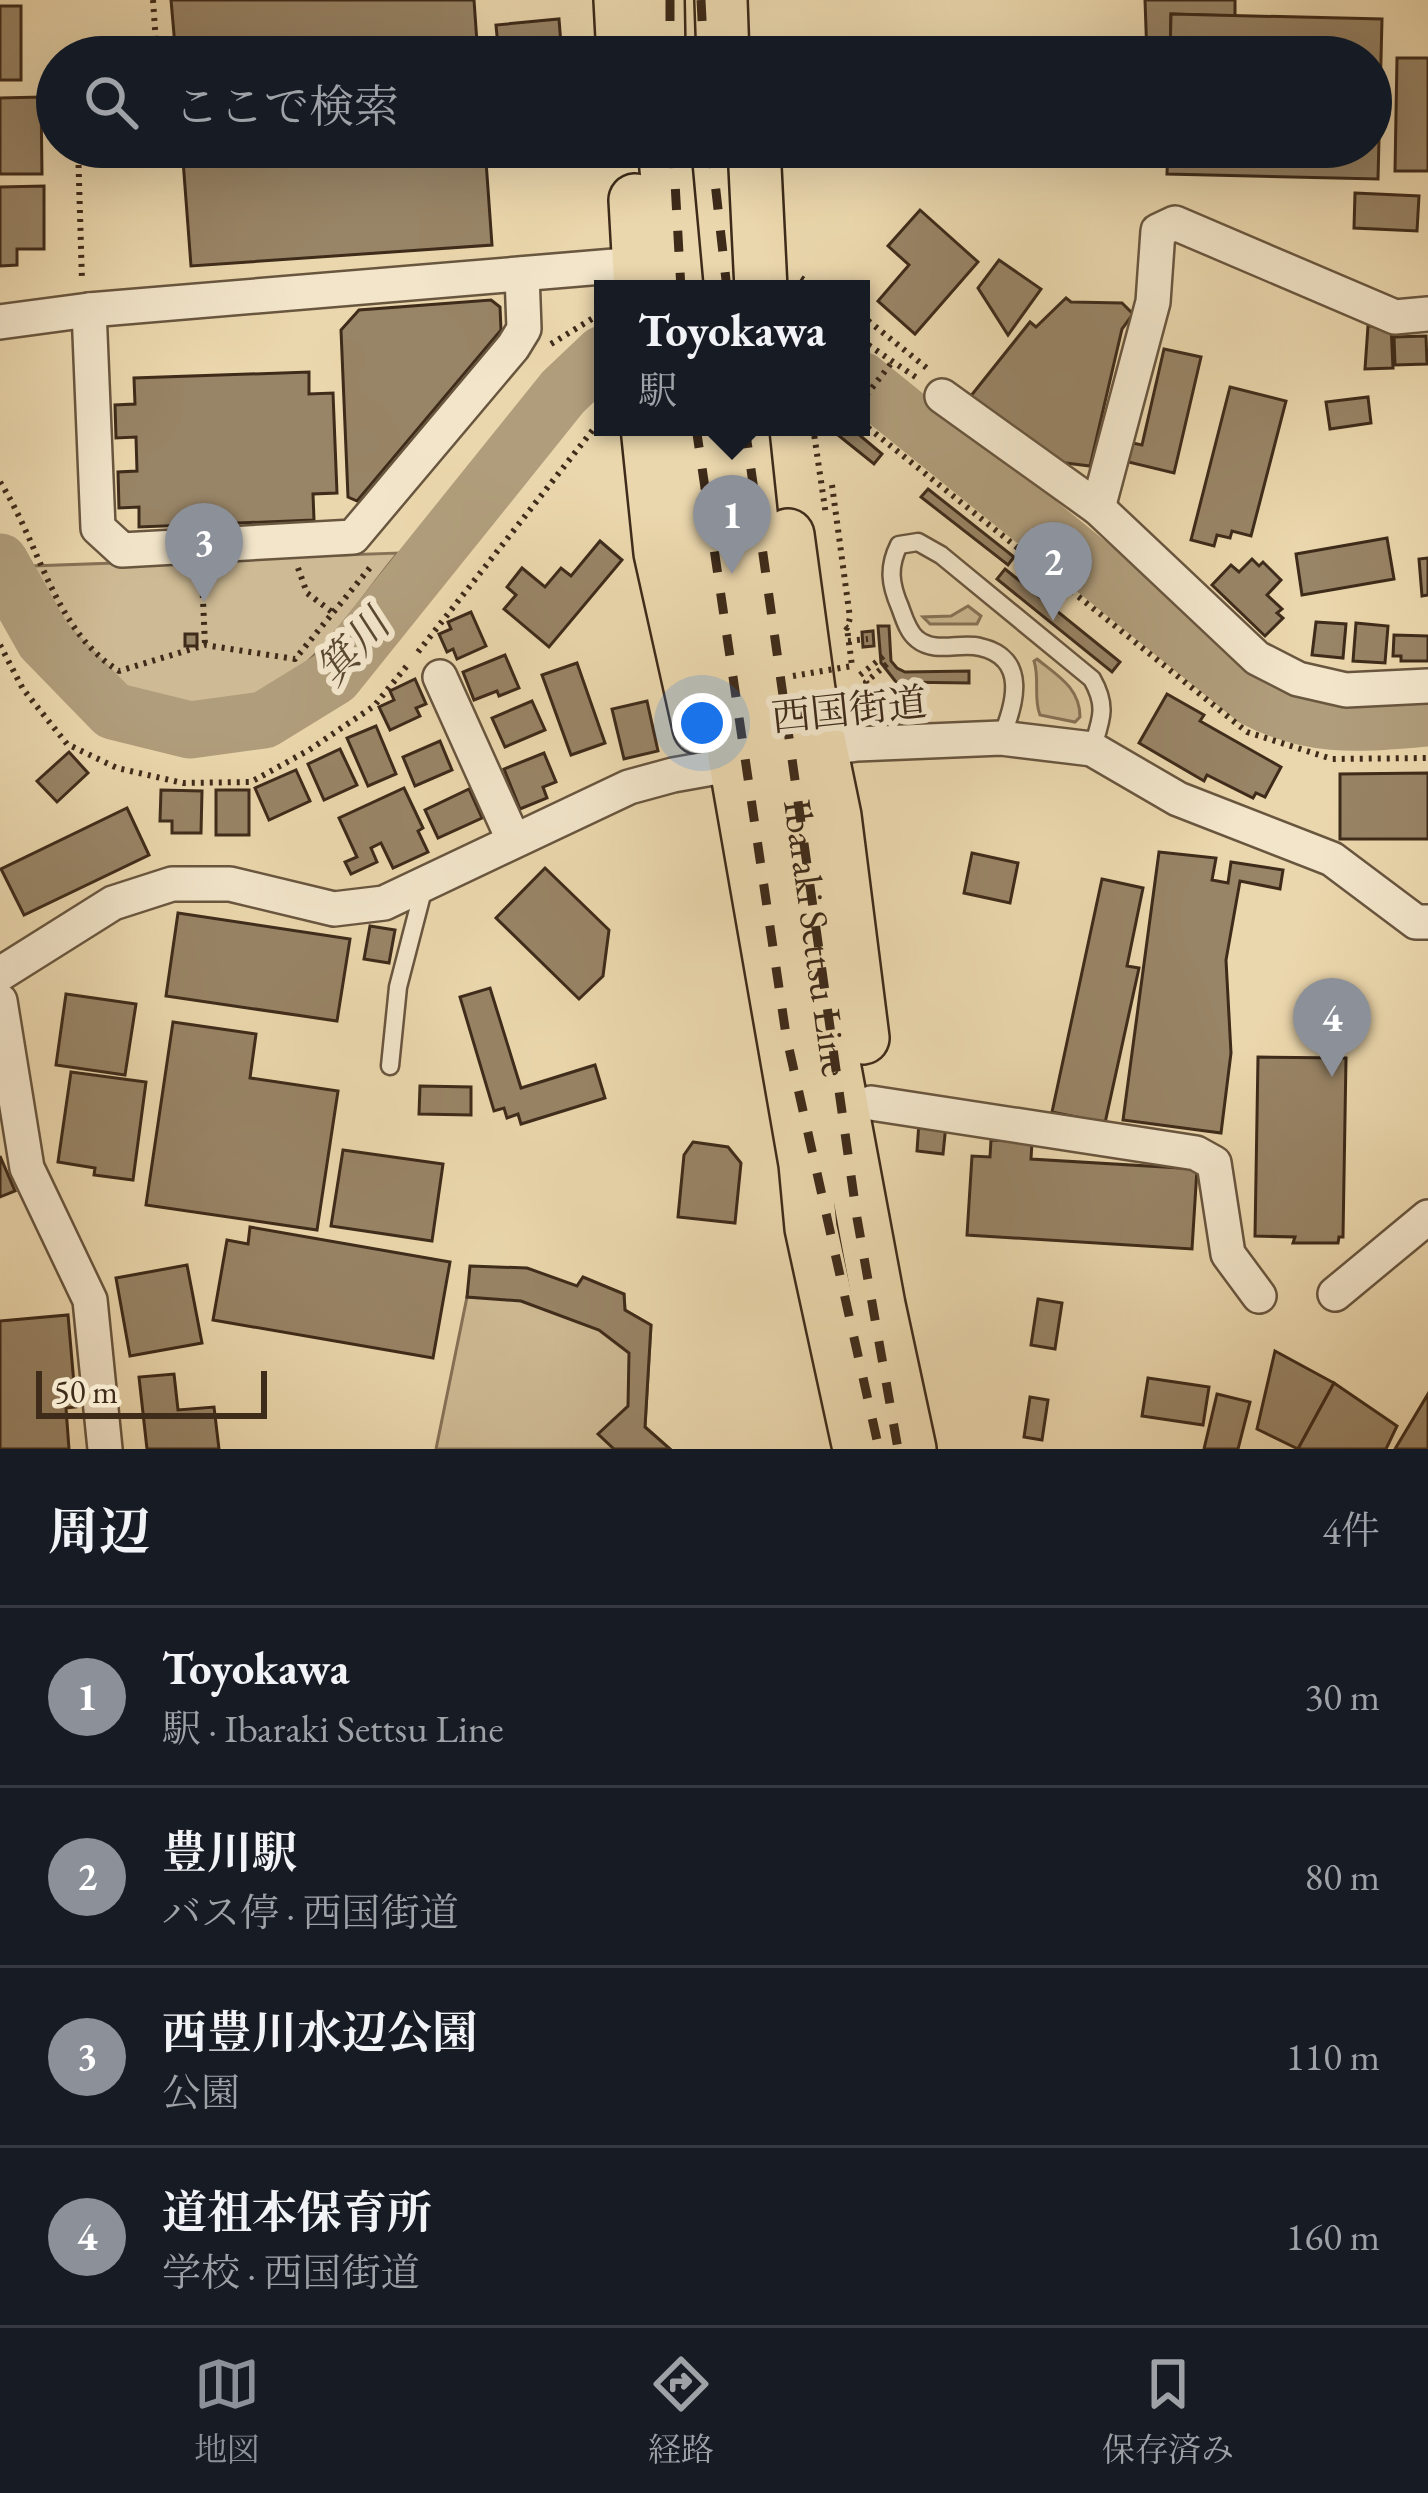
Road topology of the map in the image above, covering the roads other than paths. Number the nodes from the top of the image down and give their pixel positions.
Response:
1 (620, 0) edge
2 (658, 0) edge
3 (721, 0) edge
4 (750, 0) edge
5 (622, 36) edge
6 (659, 36) edge
7 (722, 36) edge
8 (751, 36) edge
9 (635, 168) edge
10 (662, 168) edge
11 (729, 168) edge
12 (754, 168) edge
13 (522, 274) junction
14 (633, 280) edge
15 (652, 280) edge
16 (652, 280) edge
17 (750, 280) edge
18 (752, 280) edge
19 (86, 300) junction
20 (1428, 314) edge
21 (0, 322) edge
22 (937, 384) road end
23 (648, 436) edge
24 (693, 436) edge
25 (742, 436) edge
26 (774, 436) edge
27 (1098, 508) junction
28 (440, 677) dead end
29 (1428, 686) edge
30 (1001, 738) junction
31 (1092, 749) junction
32 (760, 760) junction
33 (513, 839) junction
34 (426, 882) junction
35 (1428, 922) edge
36 (0, 974) edge
37 (0, 1000) edge
38 (390, 1066) dead end
39 (871, 1103) junction
40 (1428, 1217) edge
41 (1335, 1294) dead end
42 (1258, 1296) dead end
43 (105, 1449) edge
44 (859, 1449) edge
45 (914, 1449) edge

1 - 5 main road
2 - 6 main road
3 - 7 main road
4 - 8 main road
9 - 15 main road
10 - 16 main road
11 - 17 main road
12 - 18 main road
13 - 14 street
13 - 19 street
13 - 19 street
19 - 21 street
20 - 27 street
22 - 27 street
23 - 32 main road
24 - 32 main road, Ibaraki Settsu Line
25 - 32 main road, Ibaraki Settsu Line
26 - 32 main road
27 - 29 street
28 - 33 street
30 - 31 street, 西国街道
30 - 31 lane
30 - 32 street, 西国街道
31 - 35 street, 西国街道
32 - 33 street, 西国街道
32 - 39 main road
32 - 44 main road
32 - 45 main road, Ibaraki Settsu Line
33 - 34 street, 西国街道
34 - 36 street, 西国街道
34 - 38 lane
37 - 43 street
39 - 42 street
39 - 45 main road
40 - 41 street

